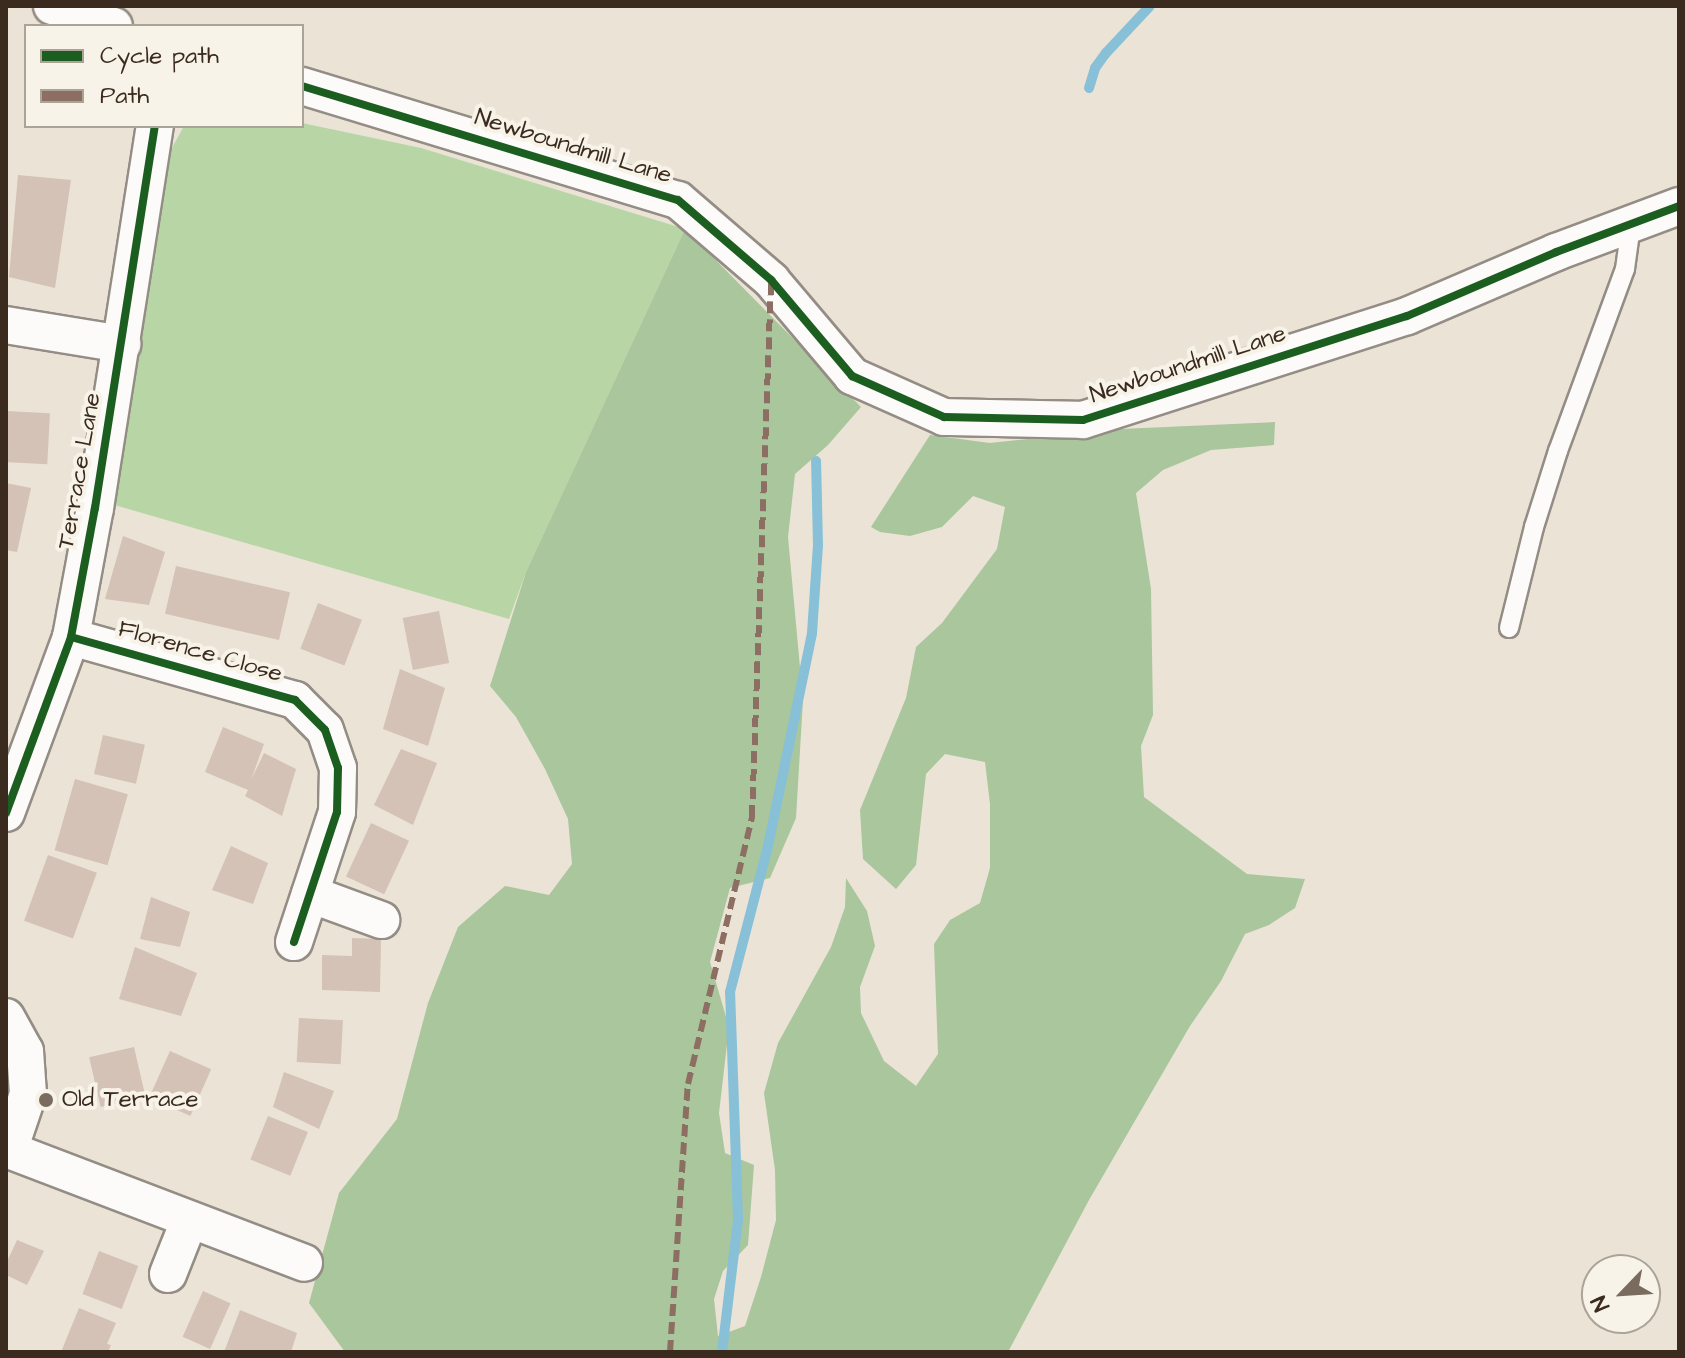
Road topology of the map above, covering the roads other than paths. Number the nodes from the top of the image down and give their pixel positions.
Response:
1 (52, 6) edge
2 (108, 24) edge
3 (304, 87) edge
4 (155, 128) edge
5 (1679, 206) edge
6 (1631, 225) junction
7 (6, 325) edge
8 (122, 344) junction
9 (1509, 628) dead end
10 (71, 637) junction
11 (6, 813) edge
12 (310, 894) junction
13 (381, 920) dead end
14 (294, 942) dead end
15 (6, 1017) edge
16 (8, 1150) edge
17 (189, 1221) junction
18 (304, 1263) dead end
19 (168, 1274) dead end

1 - 2 street
3 - 6 street, Newboundmill Lane
4 - 8 street, Terrace Lane
5 - 6 street, Newboundmill Lane
6 - 9 lane
7 - 8 street
8 - 10 street, Terrace Lane
10 - 11 street, Terrace Lane
10 - 12 street, Florence Close
12 - 13 street
12 - 14 street, Florence Close
15 - 16 street
16 - 17 street
17 - 18 street
17 - 19 street

